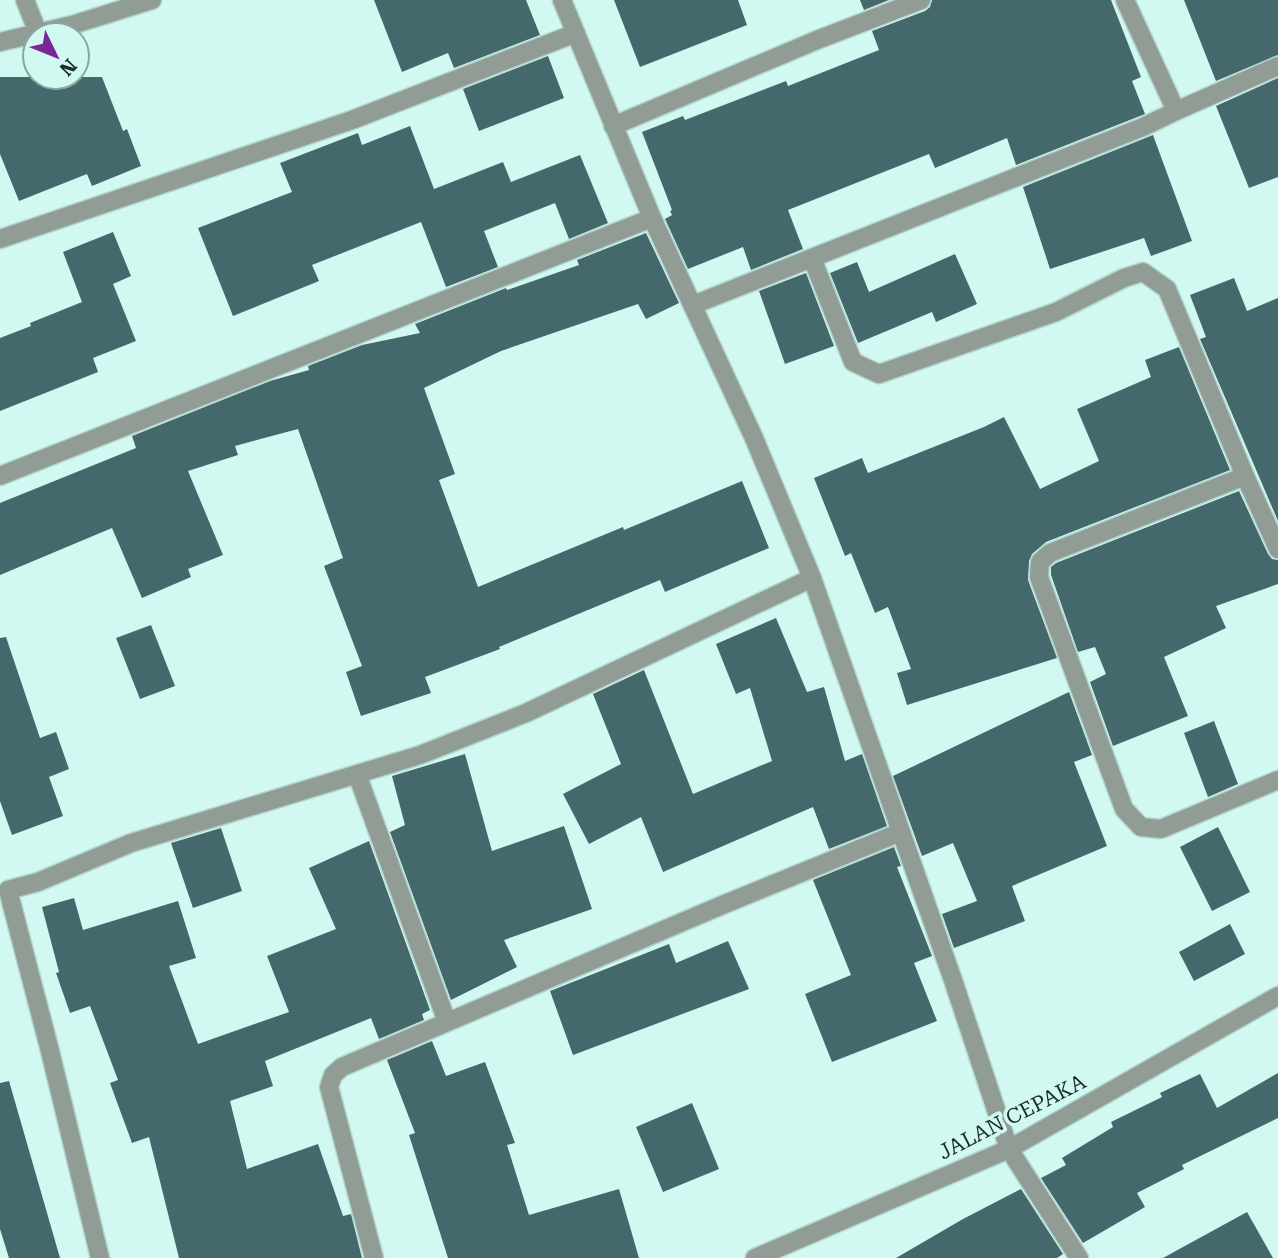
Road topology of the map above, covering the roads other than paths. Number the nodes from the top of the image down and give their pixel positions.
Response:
1 (25, 0) edge
2 (152, 0) edge
3 (562, 0) edge
4 (921, 0) edge
5 (1125, 0) edge
6 (33, 21) edge
7 (79, 21) edge
8 (576, 33) junction
9 (21, 37) edge
10 (0, 42) edge
11 (1278, 66) edge
12 (1176, 111) junction
13 (613, 125) junction
14 (652, 218) junction
15 (0, 239) edge
16 (812, 258) junction
17 (693, 306) junction
18 (0, 476) edge
19 (1245, 477) junction
20 (1278, 549) edge
21 (812, 579) junction
22 (357, 774) junction
23 (1278, 780) edge
24 (901, 832) junction
25 (1278, 996) edge
26 (447, 1022) junction
27 (1009, 1149) junction
28 (100, 1258) edge
29 (374, 1258) edge
30 (755, 1258) edge
31 (1079, 1258) edge

1 - 6 street
2 - 7 street
3 - 8 street
4 - 13 street
5 - 12 street
8 - 13 street
8 - 15 street
9 - 10 street
11 - 12 street
12 - 16 street
13 - 14 street
14 - 17 street
14 - 18 street
16 - 17 street
16 - 19 street
17 - 21 street
19 - 20 street
19 - 23 street
21 - 22 street
21 - 24 street
22 - 26 street
22 - 28 street
24 - 26 street
24 - 27 street
25 - 27 street, JALAN CEPAKA
26 - 29 street
27 - 30 street, JALAN CEPAKA
27 - 31 street

